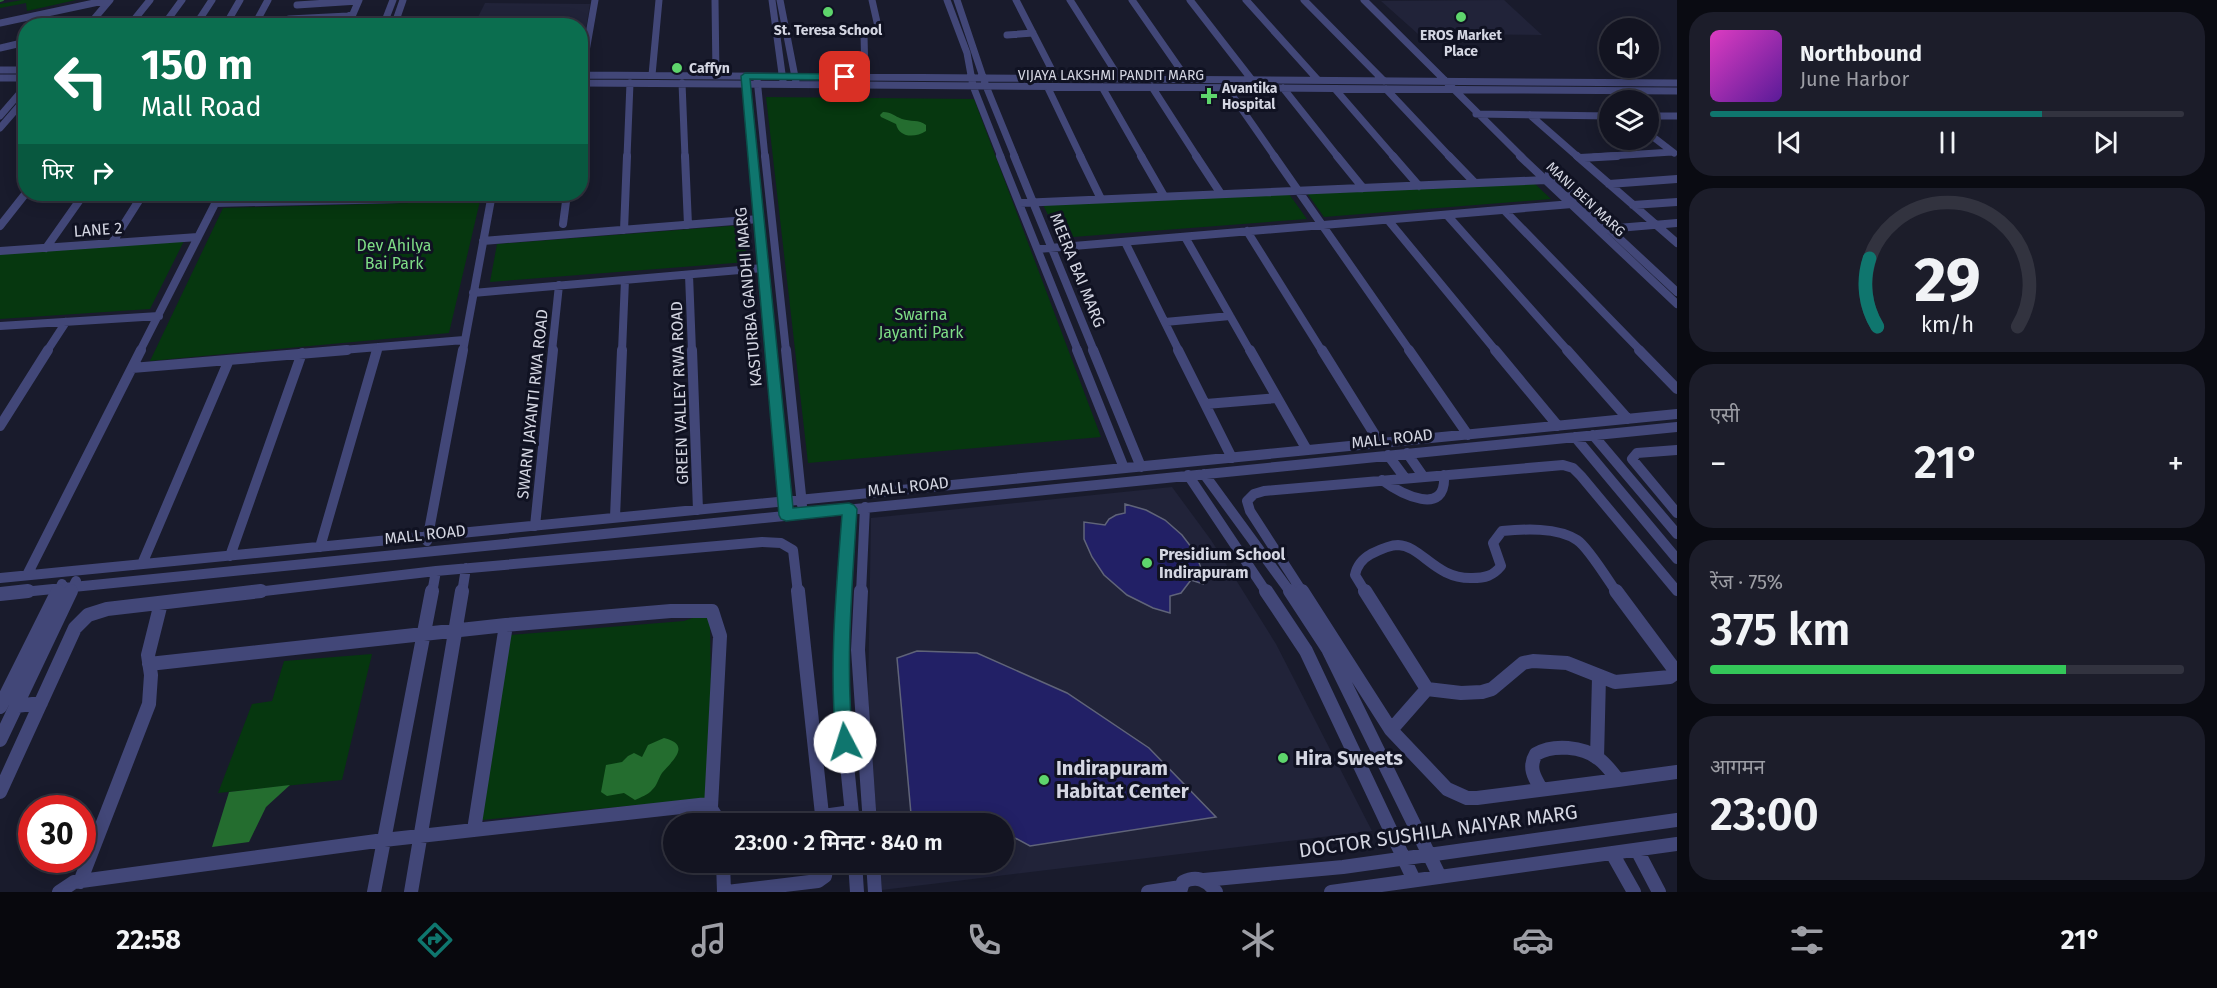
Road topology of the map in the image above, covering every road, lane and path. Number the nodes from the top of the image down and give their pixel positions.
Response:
1 (90, 0) edge
2 (109, 0) edge
3 (150, 0) edge
4 (182, 0) edge
5 (212, 0) edge
6 (240, 0) edge
7 (268, 0) edge
8 (393, 0) edge
9 (404, 0) edge
10 (596, 0) edge
11 (659, 0) edge
12 (715, 0) edge
13 (772, 0) edge
14 (780, 0) edge
15 (872, 0) edge
16 (947, 0) edge
17 (957, 0) edge
18 (1016, 0) edge
19 (1070, 0) edge
20 (1132, 0) edge
21 (1190, 0) edge
22 (1246, 0) edge
23 (1304, 0) edge
24 (1364, 0) edge
25 (1373, 0) edge
26 (99, 1) edge
27 (359, 1) edge
28 (298, 2) edge
29 (92, 10) junction
30 (51, 18) edge
31 (86, 18) edge
32 (94, 18) edge
33 (135, 18) edge
34 (169, 18) edge
35 (200, 18) edge
36 (229, 18) edge
37 (258, 18) edge
38 (289, 18) edge
39 (328, 18) edge
40 (386, 18) edge
41 (397, 18) edge
42 (0, 21) edge
43 (18, 24) edge
44 (0, 28) edge
45 (879, 31) dead end
46 (1033, 33) junction
47 (1007, 34) dead end
48 (864, 35) dead end
49 (588, 43) edge
50 (18, 44) edge
51 (1, 48) edge
52 (0, 70) edge
53 (18, 70) edge
54 (652, 75) junction
55 (716, 76) junction
56 (865, 77) junction
57 (0, 78) edge
58 (18, 78) edge
59 (1056, 78) junction
60 (1120, 79) junction
61 (588, 80) edge
62 (588, 80) edge
63 (746, 80) junction
64 (758, 80) junction
65 (783, 80) junction
66 (795, 80) junction
67 (1186, 80) junction
68 (1252, 80) junction
69 (1318, 80) junction
70 (973, 82) junction
71 (985, 82) junction
72 (630, 83) junction
73 (682, 83) junction
74 (1677, 83) edge
75 (1224, 84) junction
76 (1385, 85) junction
77 (1454, 85) junction
78 (1047, 86) junction
79 (1102, 87) junction
80 (1152, 87) junction
81 (1283, 88) junction
82 (1335, 89) junction
83 (1599, 91) edge
84 (1659, 92) edge
85 (1677, 92) edge
86 (18, 95) edge
87 (18, 107) edge
88 (1476, 114) junction
89 (1486, 114) junction
90 (1530, 115) junction
91 (0, 116) edge
92 (1599, 116) edge
93 (1659, 117) edge
94 (1675, 118) edge
95 (0, 128) edge
96 (1659, 142) edge
97 (1674, 154) edge
98 (1580, 158) junction
99 (1677, 179) edge
100 (1546, 180) junction
101 (1475, 183) junction
102 (1609, 184) junction
103 (1419, 186) junction
104 (1364, 188) junction
105 (1299, 191) junction
106 (1221, 194) junction
107 (1164, 196) junction
108 (1101, 199) junction
109 (20, 201) edge
110 (79, 201) edge
111 (139, 201) edge
112 (216, 201) edge
113 (490, 201) edge
114 (566, 201) edge
115 (1020, 202) junction
116 (1034, 202) junction
117 (1677, 202) edge
118 (1572, 204) junction
119 (1633, 205) junction
120 (1504, 210) junction
121 (1447, 215) junction
122 (759, 219) junction
123 (1388, 220) junction
124 (1677, 223) edge
125 (563, 224) dead end
126 (688, 225) junction
127 (1322, 225) junction
128 (1656, 225) junction
129 (0, 226) edge
130 (1609, 229) junction
131 (624, 230) junction
132 (1598, 230) junction
133 (1246, 231) junction
134 (774, 233) junction
135 (760, 235) junction
136 (198, 237) junction
137 (1185, 237) junction
138 (483, 241) junction
139 (1125, 242) junction
140 (112, 243) junction
141 (1677, 243) edge
142 (46, 248) junction
143 (1052, 248) junction
144 (1038, 249) junction
145 (0, 251) edge
146 (763, 268) junction
147 (690, 274) junction
148 (626, 280) junction
149 (559, 285) junction
150 (1677, 292) edge
151 (473, 293) junction
152 (1677, 304) edge
153 (159, 316) junction
154 (1230, 316) junction
155 (66, 322) junction
156 (1165, 322) junction
157 (0, 326) edge
158 (464, 340) junction
159 (378, 347) junction
160 (302, 353) junction
161 (229, 360) junction
162 (132, 368) junction
163 (1677, 389) edge
164 (1277, 398) junction
165 (1206, 404) junction
166 (1677, 414) edge
167 (1628, 419) junction
168 (0, 426) edge
169 (1558, 426) junction
170 (1677, 427) edge
171 (1468, 435) junction
172 (1593, 435) junction
173 (1575, 437) junction
174 (1380, 443) junction
175 (1307, 450) junction
176 (1677, 450) edge
177 (1407, 453) junction
178 (1388, 455) junction
179 (1233, 458) junction
180 (1142, 466) junction
181 (1124, 468) junction
182 (1204, 474) junction
183 (1188, 475) junction
184 (1444, 475) junction
185 (1423, 476) junction
186 (1405, 478) junction
187 (1382, 480) junction
188 (801, 500) junction
189 (785, 501) junction
190 (865, 507) junction
191 (849, 509) junction
192 (698, 510) junction
193 (802, 513) junction
194 (1677, 513) edge
195 (786, 515) junction
196 (615, 517) junction
197 (535, 526) junction
198 (1677, 534) edge
199 (428, 536) junction
200 (320, 547) junction
201 (425, 551) junction
202 (230, 556) junction
203 (1677, 560) edge
204 (142, 564) junction
205 (466, 568) junction
206 (82, 570) junction
207 (436, 571) junction
208 (68, 572) junction
209 (27, 575) junction
210 (0, 578) edge
211 (74, 586) junction
212 (60, 587) junction
213 (1677, 591) edge
214 (0, 594) edge
215 (161, 603) junction
216 (507, 625) junction
217 (456, 631) junction
218 (424, 634) junction
219 (149, 664) junction
220 (1599, 676) junction
221 (1427, 689) junction
222 (41, 703) junction
223 (16, 706) junction
224 (0, 707) edge
225 (1392, 730) junction
226 (0, 740) edge
227 (1597, 758) junction
228 (1677, 772) edge
229 (1618, 780) junction
230 (1541, 789) junction
231 (0, 792) edge
232 (711, 807) junction
233 (715, 813) edge
234 (822, 813) edge
235 (852, 813) edge
236 (869, 813) edge
237 (1677, 820) edge
238 (474, 830) junction
239 (420, 836) junction
240 (384, 840) junction
241 (1677, 844) edge
242 (1637, 850) junction
243 (1612, 853) junction
244 (1429, 855) junction
245 (1404, 858) junction
246 (724, 873) edge
247 (825, 873) edge
248 (856, 873) edge
249 (874, 873) edge
250 (1440, 877) junction
251 (1204, 880) junction
252 (1414, 880) junction
253 (80, 882) junction
254 (1180, 890) edge
255 (59, 892) edge
256 (374, 892) edge
257 (411, 892) edge
258 (726, 892) edge
259 (857, 892) edge
260 (875, 892) edge
261 (1148, 892) edge
262 (1216, 892) edge
263 (1331, 892) edge
264 (1634, 892) edge
265 (1659, 892) edge

1 - 42 street
2 - 26 street
2 - 32 street
3 - 33 street
4 - 34 street
5 - 35 street
6 - 36 street
7 - 37 street
8 - 40 street
9 - 41 street
10 - 49 street
11 - 54 street
12 - 55 street
13 - 65 street
14 - 66 street
15 - 45 street
16 - 70 street, MEERA BAI MARG
17 - 71 street, MEERA BAI MARG
18 - 46 street
19 - 60 street
20 - 67 street
21 - 68 street
22 - 69 street
23 - 76 street
24 - 77 street
25 - 77 street, MANI BEN MARG
26 - 29 street
26 - 42 street
27 - 28 street
27 - 39 street
28 - 38 street
29 - 30 street
29 - 31 street
43 - 44 street
46 - 47 street
46 - 59 street
48 - 56 street
50 - 51 street
52 - 53 street
54 - 55 street, VIJAYA LAKSHMI PANDIT MARG
54 - 61 street, VIJAYA LAKSHMI PANDIT MARG
55 - 63 street, VIJAYA LAKSHMI PANDIT MARG
56 - 66 street, VIJAYA LAKSHMI PANDIT MARG
56 - 70 street, VIJAYA LAKSHMI PANDIT MARG
57 - 58 street
59 - 60 street, VIJAYA LAKSHMI PANDIT MARG
59 - 71 street, VIJAYA LAKSHMI PANDIT MARG
60 - 67 street, VIJAYA LAKSHMI PANDIT MARG
62 - 72 street, VIJAYA LAKSHMI PANDIT MARG
63 - 64 street, VIJAYA LAKSHMI PANDIT MARG
63 - 73 street, VIJAYA LAKSHMI PANDIT MARG
63 - 122 street, KASTURBA GANDHI MARG
64 - 65 street, VIJAYA LAKSHMI PANDIT MARG
64 - 134 street, KASTURBA GANDHI MARG
65 - 66 street, VIJAYA LAKSHMI PANDIT MARG
66 - 70 street, VIJAYA LAKSHMI PANDIT MARG
67 - 75 street, VIJAYA LAKSHMI PANDIT MARG
68 - 69 street, VIJAYA LAKSHMI PANDIT MARG
68 - 75 street, VIJAYA LAKSHMI PANDIT MARG
69 - 76 street, VIJAYA LAKSHMI PANDIT MARG
70 - 71 street, VIJAYA LAKSHMI PANDIT MARG
70 - 115 street, MEERA BAI MARG
71 - 78 street, VIJAYA LAKSHMI PANDIT MARG
71 - 116 street, MEERA BAI MARG
72 - 73 street, VIJAYA LAKSHMI PANDIT MARG
72 - 131 street
73 - 126 street
74 - 77 street, VIJAYA LAKSHMI PANDIT MARG
75 - 80 street, VIJAYA LAKSHMI PANDIT MARG
75 - 81 street, VIJAYA LAKSHMI PANDIT MARG
75 - 105 street
76 - 77 street, VIJAYA LAKSHMI PANDIT MARG
76 - 82 street, VIJAYA LAKSHMI PANDIT MARG
76 - 101 street
77 - 83 street, VIJAYA LAKSHMI PANDIT MARG
77 - 88 street, MANI BEN MARG
77 - 89 street, MANI BEN MARG
78 - 79 street, VIJAYA LAKSHMI PANDIT MARG
78 - 108 street
79 - 80 street, VIJAYA LAKSHMI PANDIT MARG
79 - 107 street
80 - 106 street
81 - 82 street, VIJAYA LAKSHMI PANDIT MARG
81 - 104 street
82 - 103 street
84 - 85 street, VIJAYA LAKSHMI PANDIT MARG
86 - 91 street
87 - 95 street
88 - 89 street
88 - 100 street, MANI BEN MARG
89 - 90 street
89 - 130 street, MANI BEN MARG
90 - 92 street
90 - 98 street
93 - 94 street
96 - 97 street
97 - 98 street
98 - 102 street
99 - 102 street
100 - 101 street
100 - 118 street, MANI BEN MARG
101 - 103 street
102 - 119 street
103 - 104 street
104 - 105 street
105 - 106 street
105 - 127 street
106 - 107 street
107 - 108 street
108 - 116 street
109 - 129 street
110 - 142 street
111 - 140 street
112 - 136 street
113 - 138 street
114 - 125 street
115 - 116 street
115 - 144 street, MEERA BAI MARG
116 - 143 street, MEERA BAI MARG
117 - 119 street
118 - 120 street
118 - 132 street, MANI BEN MARG
119 - 128 street
120 - 121 street
120 - 163 street
121 - 123 street
121 - 167 street
122 - 126 street
122 - 135 street, KASTURBA GANDHI MARG
123 - 127 street
123 - 169 street
124 - 128 street
126 - 131 street
127 - 133 street
127 - 171 street
128 - 130 street
128 - 141 street
130 - 132 street
130 - 150 street, MANI BEN MARG
131 - 138 street
132 - 152 street, MANI BEN MARG
133 - 137 street
133 - 174 street
134 - 135 street
134 - 188 street, KASTURBA GANDHI MARG
135 - 146 street, KASTURBA GANDHI MARG
136 - 140 street, LANE 2
136 - 153 street
137 - 139 street
137 - 154 street
138 - 151 street
139 - 143 street
139 - 156 street
140 - 142 street, LANE 2
142 - 145 street, LANE 2
143 - 144 street
143 - 180 street, MEERA BAI MARG
144 - 181 street, MEERA BAI MARG
146 - 147 street
146 - 189 street, KASTURBA GANDHI MARG
147 - 148 street
147 - 192 street, GREEN VALLEY RWA ROAD
148 - 149 street
148 - 196 street
149 - 151 street
149 - 197 street, SWARN JAYANTI RWA ROAD
151 - 158 street
153 - 155 street
153 - 162 street
154 - 156 street
154 - 164 street
155 - 157 street
155 - 168 street
156 - 165 street
158 - 159 street
158 - 199 street
159 - 160 street
159 - 200 street
160 - 161 street
160 - 202 street
161 - 162 street
161 - 204 street
162 - 209 street
164 - 165 street
164 - 175 street
165 - 179 street
166 - 167 street, MALL ROAD
167 - 169 street, MALL ROAD
169 - 171 street, MALL ROAD
170 - 172 street, MALL ROAD
171 - 174 street, MALL ROAD
172 - 173 street, MALL ROAD
172 - 198 street
173 - 177 street, MALL ROAD
173 - 203 street
174 - 175 street, MALL ROAD
175 - 179 street, MALL ROAD
176 - 194 street
177 - 178 street, MALL ROAD
177 - 185 street
178 - 182 street, MALL ROAD
178 - 186 street
179 - 180 street, MALL ROAD
180 - 181 street, MALL ROAD
181 - 188 street, MALL ROAD
182 - 183 street, MALL ROAD
182 - 244 street
183 - 190 street, MALL ROAD
183 - 245 street
184 - 185 street
184 - 187 street
184 - 213 street
185 - 186 street
186 - 187 street
187 - 225 street
188 - 189 street, MALL ROAD
188 - 193 street, KASTURBA GANDHI MARG
189 - 192 street, MALL ROAD
189 - 195 street, KASTURBA GANDHI MARG
190 - 191 street, MALL ROAD
190 - 236 street
191 - 193 street, MALL ROAD
191 - 235 street
192 - 196 street, MALL ROAD
193 - 195 street, MALL ROAD
195 - 201 street, MALL ROAD
196 - 197 street, MALL ROAD
197 - 199 street, MALL ROAD
199 - 200 street, MALL ROAD
199 - 201 street
200 - 202 street, MALL ROAD
201 - 211 street, MALL ROAD
202 - 204 street, MALL ROAD
204 - 206 street, MALL ROAD
205 - 207 street
205 - 217 street
205 - 234 street
206 - 208 street, MALL ROAD
206 - 211 street
207 - 215 street
207 - 218 street
208 - 209 street, MALL ROAD
208 - 212 street
209 - 210 street, MALL ROAD
211 - 212 street, MALL ROAD
211 - 223 street
212 - 214 street, MALL ROAD
212 - 224 street
215 - 219 street
215 - 222 street
216 - 217 street
216 - 232 street
216 - 238 street
217 - 218 street
217 - 239 street
218 - 219 street
218 - 240 street
219 - 253 street
220 - 221 street
220 - 221 street
220 - 227 street
221 - 225 street
222 - 223 street
222 - 231 street
223 - 226 street
225 - 230 street
227 - 229 street
227 - 230 street
228 - 229 street
229 - 230 street
232 - 233 street
232 - 238 street
237 - 244 street, DOCTOR SUSHILA NAIYAR MARG
238 - 239 street
239 - 240 street
239 - 257 street
240 - 253 street
240 - 256 street
241 - 242 street
242 - 243 street
242 - 265 street
243 - 250 street
243 - 264 street
244 - 245 street, DOCTOR SUSHILA NAIYAR MARG
244 - 250 street
245 - 251 street, DOCTOR SUSHILA NAIYAR MARG
245 - 252 street
246 - 258 street
247 - 258 street
248 - 259 street
249 - 260 street
250 - 252 street
251 - 254 street, DOCTOR SUSHILA NAIYAR MARG
251 - 262 street
252 - 263 street
253 - 255 street
254 - 261 street, DOCTOR SUSHILA NAIYAR MARG

